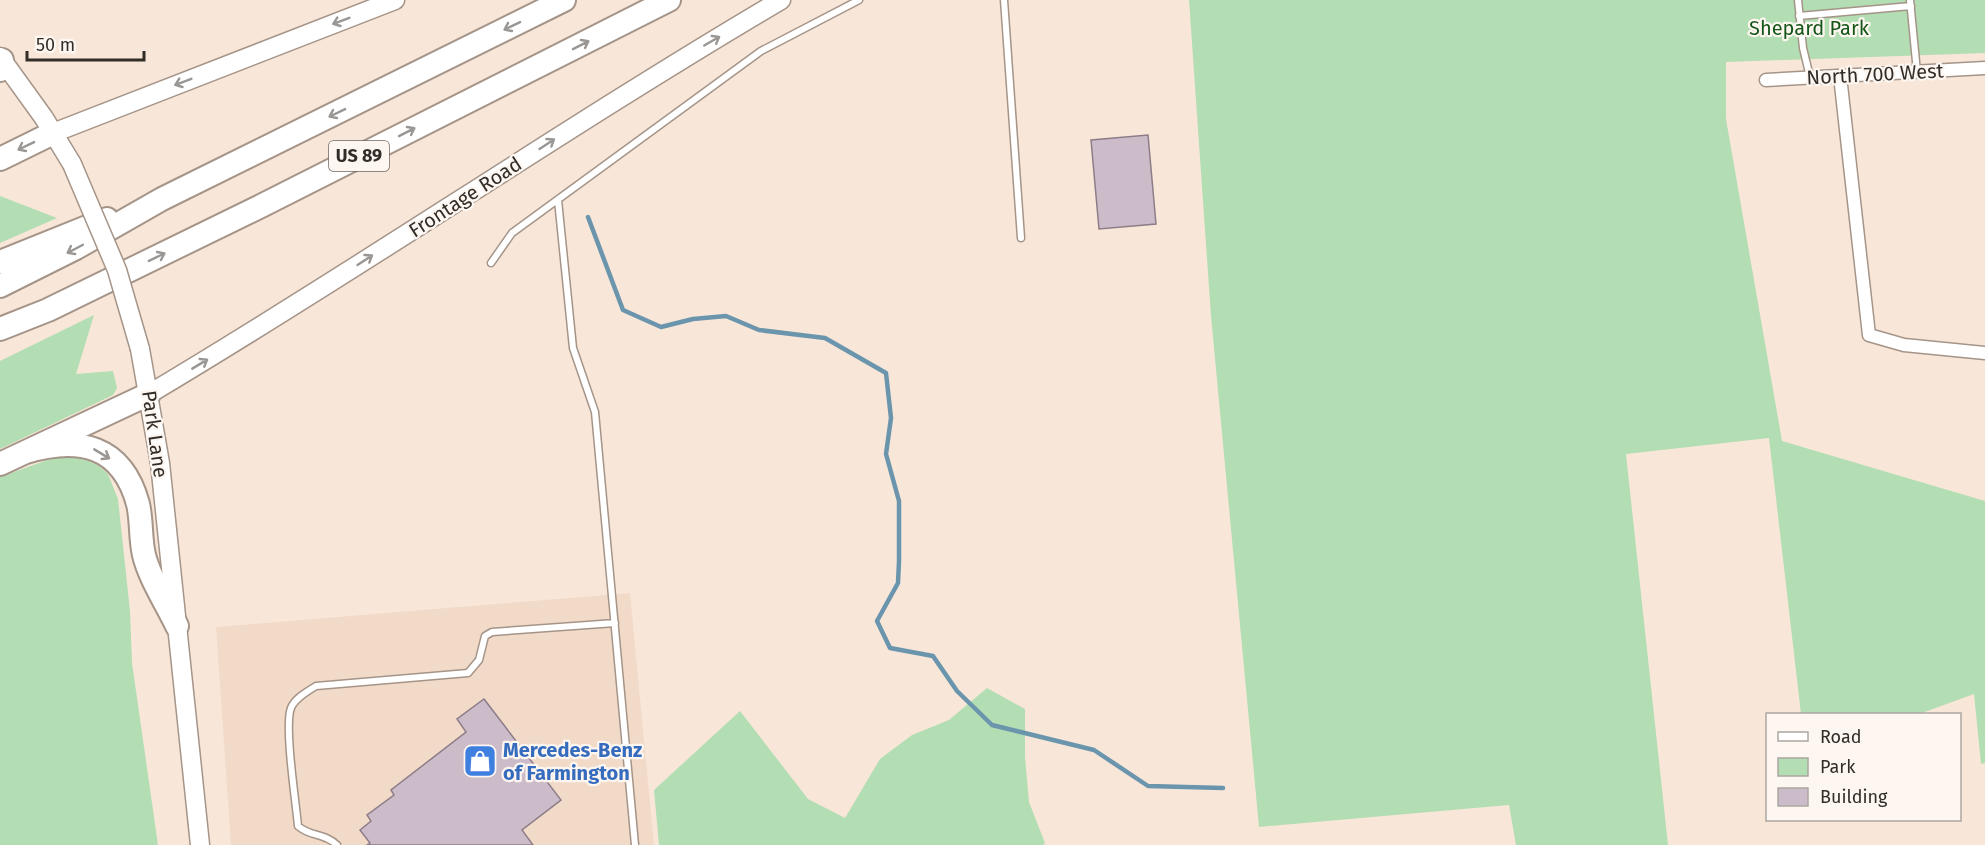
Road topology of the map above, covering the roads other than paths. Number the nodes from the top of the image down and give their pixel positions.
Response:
1 (395, 0) edge
2 (564, 0) edge
3 (669, 0) edge
4 (781, 0) edge
5 (859, 0) edge
6 (1004, 0) edge
7 (1798, 0) edge
8 (1911, 3) edge
9 (1799, 16) junction
10 (1, 63) edge
11 (1985, 68) edge
12 (1917, 72) junction
13 (1840, 76) junction
14 (1810, 77) junction
15 (1766, 80) dead end
16 (53, 133) junction
17 (0, 159) edge
18 (162, 199) junction
19 (558, 200) junction
20 (1021, 238) dead end
21 (0, 262) edge
22 (491, 263) dead end
23 (0, 286) edge
24 (48, 310) junction
25 (0, 329) edge
26 (0, 338) edge
27 (1985, 353) edge
28 (149, 394) junction
29 (26, 452) junction
30 (0, 464) edge
31 (615, 623) junction
32 (177, 626) junction
33 (200, 845) edge
34 (337, 845) edge
35 (635, 845) edge

1 -> 16 main road
2 -> 18 highway, US 89
24 -> 3 highway, US 89
28 -> 4 main road, Frontage Road
5 - 19 lane
6 - 20 lane
7 - 9 lane
8 - 9 lane
8 - 12 lane
9 - 14 lane
10 - 16 main road, Park Lane
11 - 12 street, North 700 West
12 - 13 street, North 700 West
13 - 14 street, North 700 West
13 - 27 street
14 - 15 street, North 700 West
16 -> 17 highway
16 - 28 main road, Park Lane, bridge
18 - 21 highway, US 89
18 -> 23 highway
19 - 22 lane
19 - 31 lane
24 - 25 highway
24 - 26 highway, US 89
28 - 29 highway
28 - 32 main road, Park Lane
29 - 30 highway
29 -> 32 highway
31 - 34 lane
31 - 35 lane
32 - 33 main road, Park Lane

